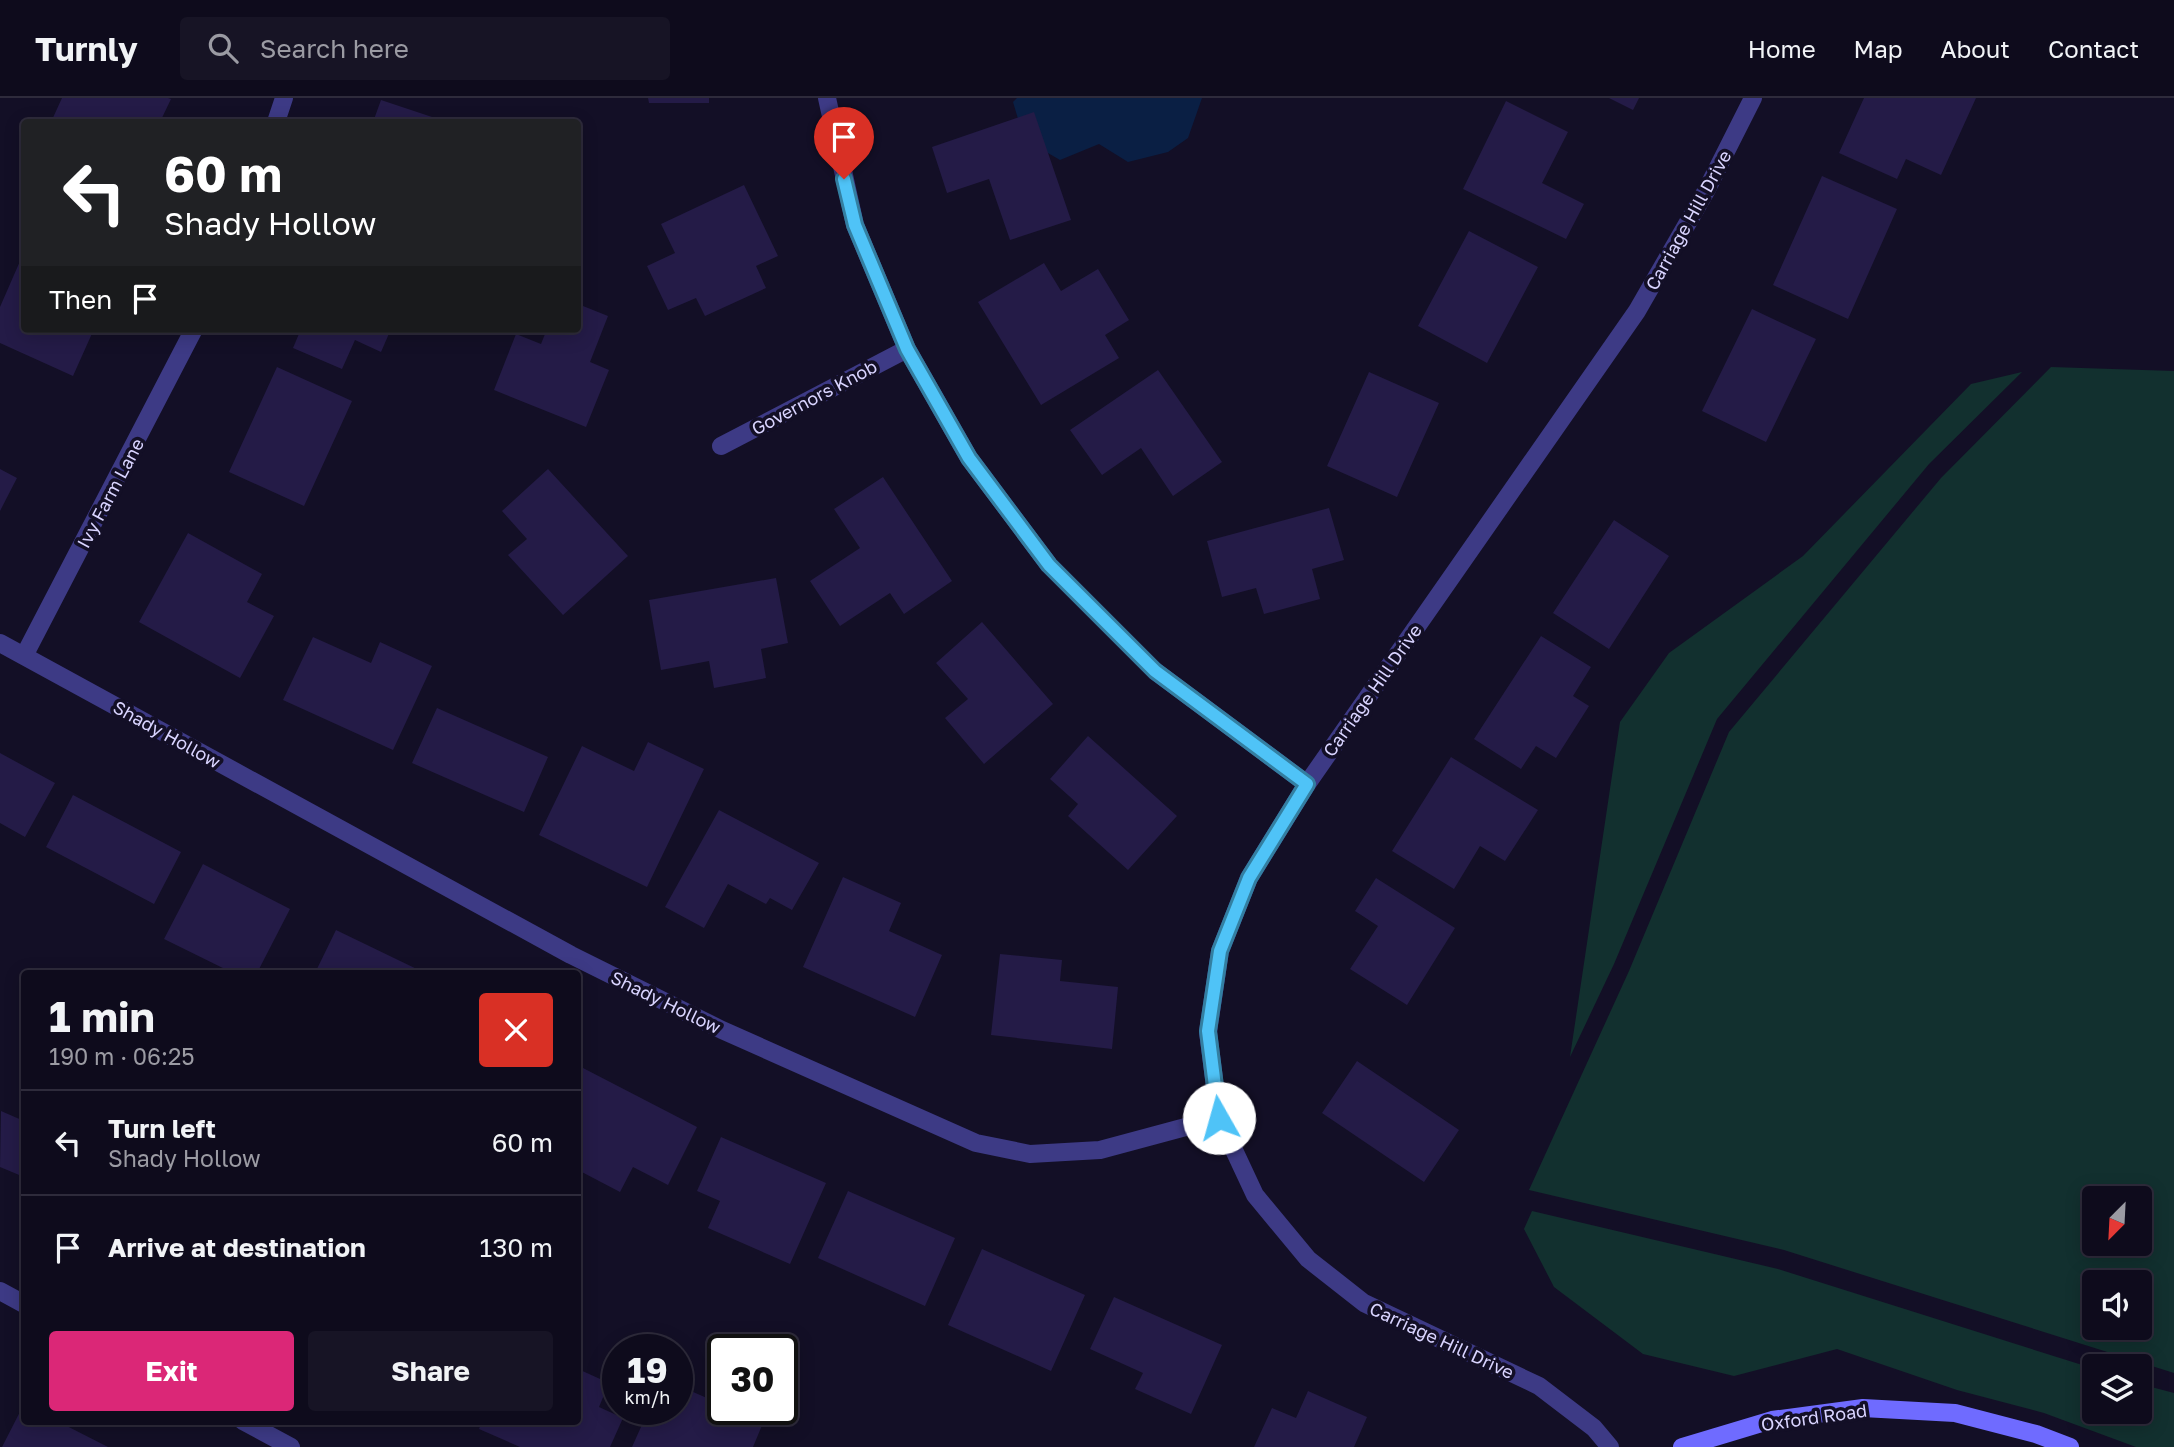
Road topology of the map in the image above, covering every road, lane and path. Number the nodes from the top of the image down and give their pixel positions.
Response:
1 (284, 98) edge
2 (827, 98) edge
3 (1753, 98) edge
4 (277, 119) edge
5 (192, 333) edge
6 (907, 349) junction
7 (722, 446) dead end
8 (0, 643) edge
9 (24, 656) junction
10 (1307, 784) junction
11 (1219, 1118) junction
12 (0, 1291) edge
13 (21, 1302) edge
14 (250, 1425) edge
15 (291, 1447) edge
16 (1610, 1447) edge
17 (1682, 1447) edge
18 (2070, 1447) edge

1 - 4 street
2 - 6 street
3 - 10 street, Carriage Hill Drive
5 - 9 street, Ivy Farm Lane
6 - 7 street, Governors Knob
6 - 10 street
8 - 9 street, Shady Hollow
9 - 11 street, Shady Hollow
10 - 11 street, Carriage Hill Drive
11 - 16 street, Carriage Hill Drive
12 - 13 street
14 - 15 street
17 - 18 street, Oxford Road

